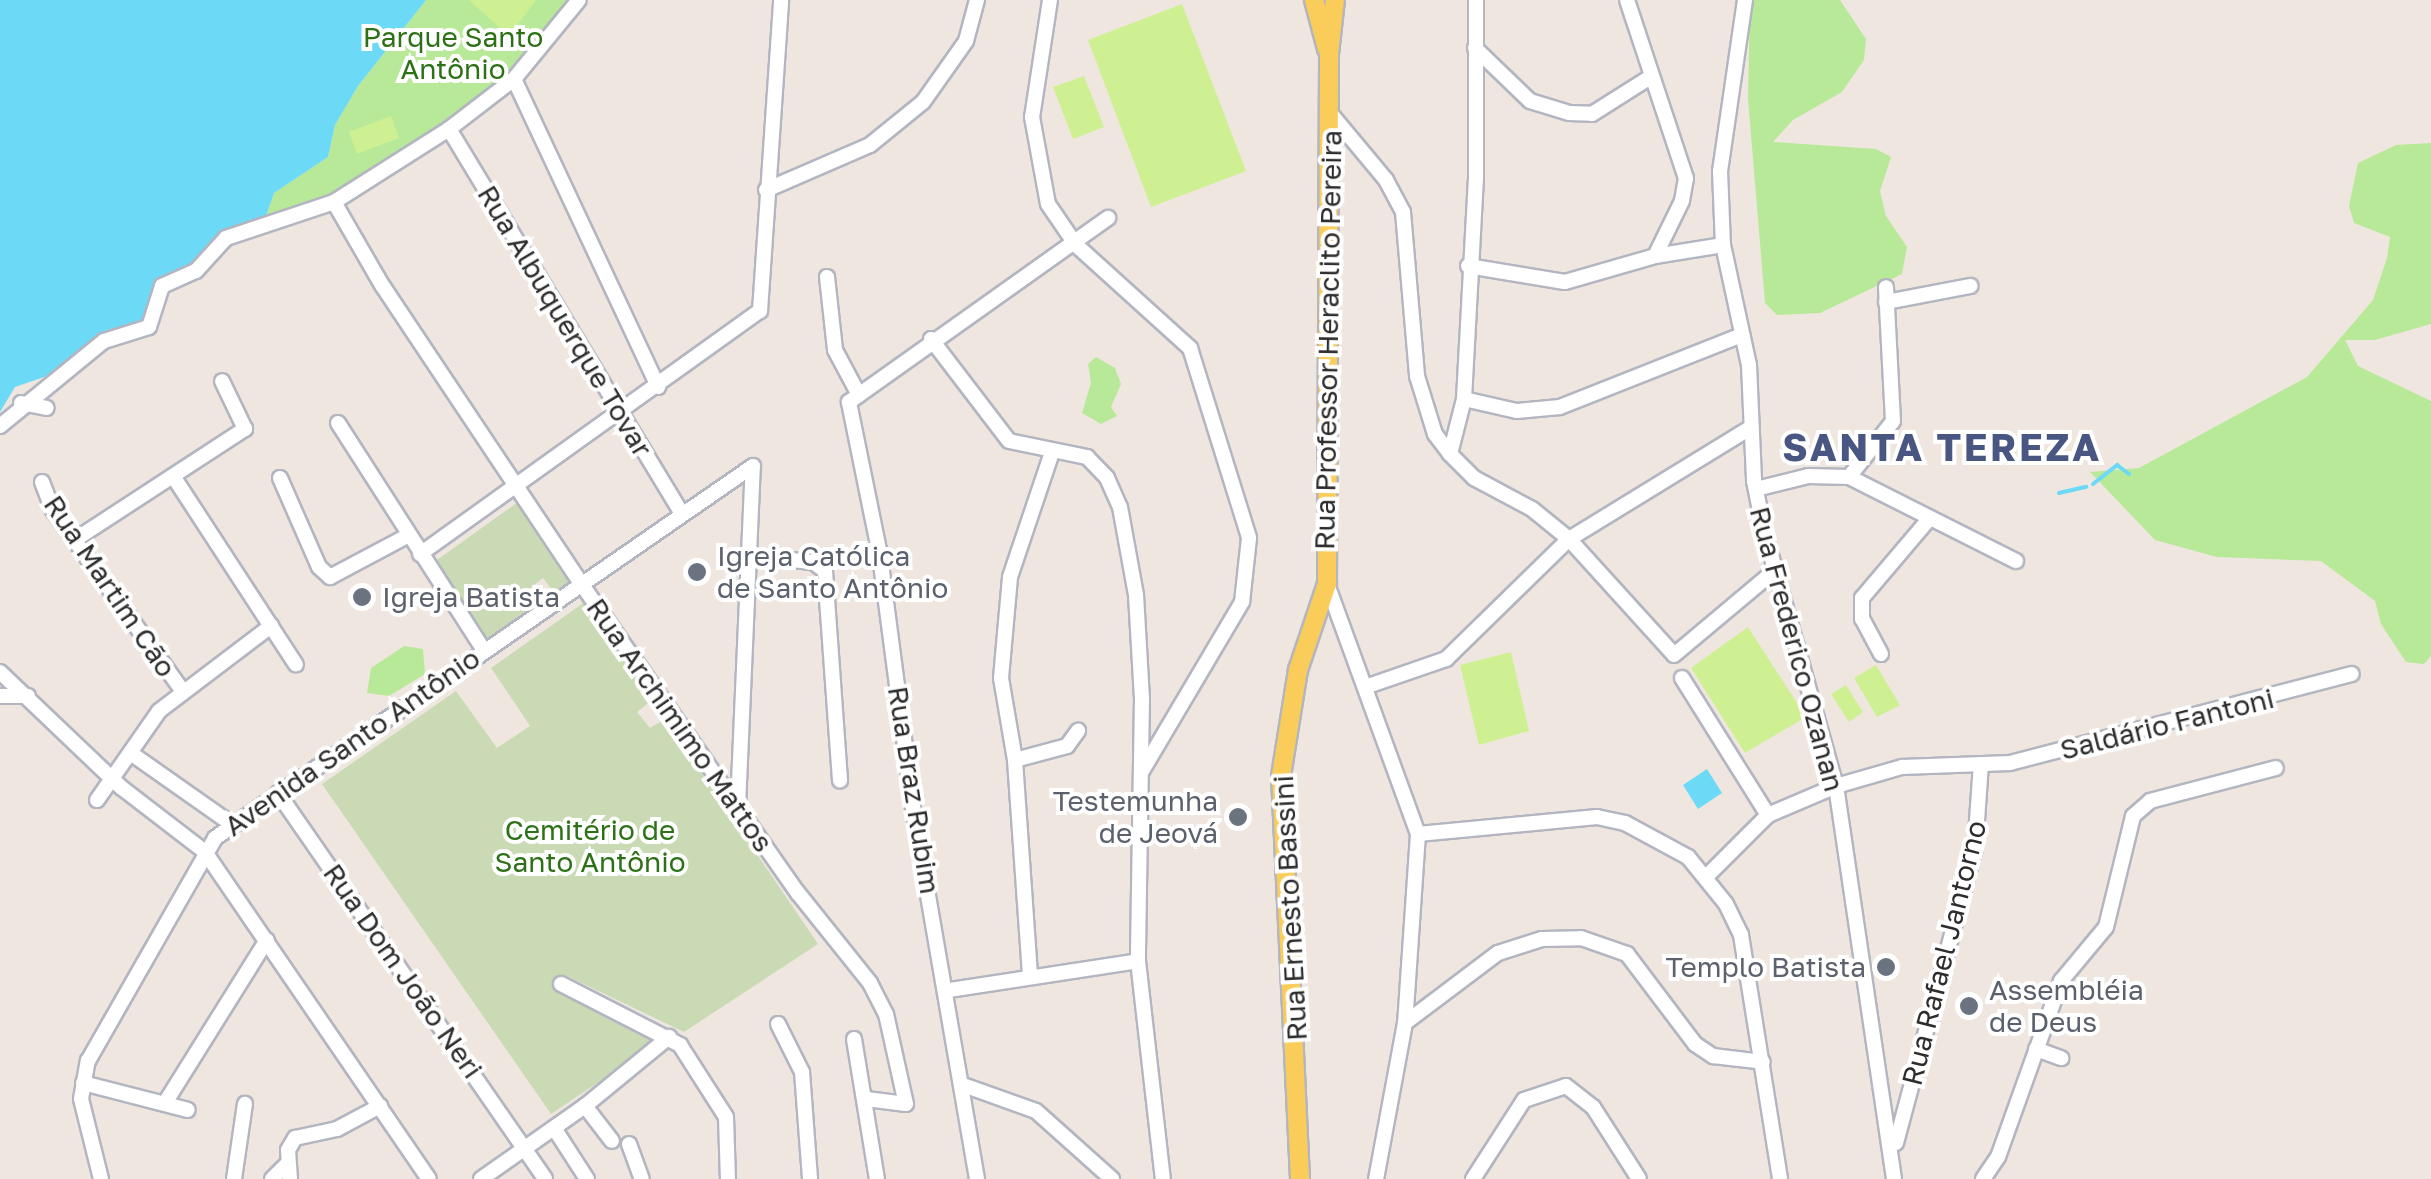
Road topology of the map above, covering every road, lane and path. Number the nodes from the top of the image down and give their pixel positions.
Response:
1 (579, 0) edge
2 (780, 0) edge
3 (977, 0) edge
4 (1050, 0) edge
5 (1314, 0) edge
6 (1336, 0) edge
7 (1476, 0) edge
8 (1627, 0) edge
9 (1745, 0) edge
10 (1475, 48) junction
11 (1328, 54) junction
12 (1649, 78) junction
13 (514, 79) junction
14 (1330, 114) junction
15 (449, 128) junction
16 (766, 190) junction
17 (334, 202) junction
18 (1108, 218) dead end
19 (1076, 245) junction
20 (1723, 245) junction
21 (1655, 256) junction
22 (1468, 266) junction
23 (827, 277) dead end
24 (1970, 286) dead end
25 (1742, 335) junction
26 (931, 339) junction
27 (222, 381) dead end
28 (658, 386) junction
29 (854, 398) junction
30 (1464, 399) junction
31 (21, 404) junction
32 (47, 408) dead end
33 (619, 414) junction
34 (338, 423) dead end
35 (0, 426) edge
36 (1750, 428) junction
37 (1052, 452) junction
38 (1450, 454) junction
39 (173, 476) junction
40 (1849, 477) junction
41 (280, 478) dead end
42 (42, 482) dead end
43 (517, 484) junction
44 (1756, 490) junction
45 (682, 513) junction
46 (1929, 519) junction
47 (407, 536) junction
48 (76, 539) junction
49 (1569, 539) junction
50 (420, 554) junction
51 (746, 556) junction
52 (2016, 561) dead end
53 (1774, 571) junction
54 (580, 582) junction
55 (1327, 584) junction
56 (271, 626) junction
57 (484, 650) junction
58 (1881, 654) dead end
59 (296, 665) dead end
60 (0, 672) edge
61 (2352, 674) dead end
62 (1682, 678) dead end
63 (1368, 686) junction
64 (181, 689) junction
65 (0, 696) edge
66 (29, 696) junction
67 (1078, 730) dead end
68 (132, 754) junction
69 (1015, 760) junction
70 (1980, 764) junction
71 (2276, 768) dead end
72 (1142, 772) junction
73 (112, 778) junction
74 (840, 780) dead end
75 (1836, 786) junction
76 (278, 794) junction
77 (97, 800) dead end
78 (738, 806) junction
79 (1768, 815) junction
80 (233, 824) junction
81 (1418, 834) junction
82 (205, 852) junction
83 (1707, 876) junction
84 (267, 940) junction
85 (1138, 961) junction
86 (1030, 975) junction
87 (562, 984) dead end
88 (948, 990) junction
89 (778, 1024) dead end
90 (1405, 1024) junction
91 (669, 1036) junction
92 (854, 1039) dead end
93 (2036, 1048) junction
94 (2062, 1058) dead end
95 (1763, 1062) junction
96 (83, 1083) junction
97 (966, 1086) junction
98 (866, 1099) junction
99 (165, 1103) junction
100 (245, 1104) dead end
101 (380, 1106) junction
102 (585, 1106) junction
103 (188, 1110) dead end
104 (554, 1128) junction
105 (612, 1141) dead end
106 (629, 1144) dead end
107 (1895, 1148) junction
108 (526, 1150) junction
109 (288, 1172) edge
110 (1894, 1174) edge
111 (101, 1179) edge
112 (234, 1179) edge
113 (272, 1179) edge
114 (430, 1179) edge
115 (480, 1179) edge
116 (545, 1179) edge
117 (587, 1179) edge
118 (642, 1179) edge
119 (728, 1179) edge
120 (810, 1179) edge
121 (877, 1179) edge
122 (978, 1179) edge
123 (1112, 1179) edge
124 (1163, 1179) edge
125 (1300, 1179) edge
126 (1376, 1179) edge
127 (1472, 1179) edge
128 (1638, 1179) edge
129 (1780, 1179) edge
130 (1878, 1179) edge
131 (1984, 1179) edge

1 - 13 street
2 - 16 street
3 - 16 street
4 - 19 street
5 - 11 main road
6 - 11 main road, Rua Professor Heraclito Pereira
7 - 10 street
8 - 12 street
9 - 20 street, Rua Frederico Ozanan
10 - 12 street
10 - 22 street
11 - 14 main road, Rua Professor Heraclito Pereira
12 - 21 street
13 - 15 street
13 - 28 street
14 - 38 street
14 - 55 main road, Rua Professor Heraclito Pereira
15 - 17 street
15 - 33 street, Rua Albuquerque Tovar
16 - 28 street
17 - 31 street
17 - 43 street, Rua Archimimo Mattos
18 - 19 street
19 - 26 street
19 - 72 street
20 - 21 street
20 - 25 street, Rua Frederico Ozanan
21 - 22 street
22 - 30 street
23 - 29 street, Rua Braz Rubim
24 - 40 street
25 - 30 street
25 - 36 street, Rua Frederico Ozanan
26 - 29 street
26 - 37 street
27 - 39 street
28 - 33 street
29 - 88 street, Rua Braz Rubim
30 - 38 street
31 - 32 street
31 - 35 street
33 - 43 street
33 - 45 street, Rua Albuquerque Tovar
34 - 47 street
36 - 44 street, Rua Frederico Ozanan
36 - 49 street
37 - 69 street
37 - 72 street
38 - 49 street
39 - 48 street
39 - 56 street
40 - 44 street
40 - 46 street
41 - 47 street
42 - 48 street, Rua Martim Cão
43 - 50 street
43 - 54 street, Rua Archimimo Mattos
44 - 53 street, Rua Frederico Ozanan
45 - 51 street, Avenida Santo Antônio
45 - 54 street, Avenida Santo Antônio
46 - 52 street
46 - 58 street
47 - 50 street
48 - 64 street, Rua Martim Cão
49 - 53 street
49 - 63 street
50 - 57 street
51 - 74 street
51 - 78 street
53 - 75 street, Rua Frederico Ozanan
54 - 57 street, Avenida Santo Antônio
54 - 78 street, Rua Archimimo Mattos
55 - 63 street, Rua Professor Heraclito Pereira
55 - 125 main road, Rua Ernesto Bassini
56 - 59 street
56 - 64 street
57 - 76 street, Avenida Santo Antônio
60 - 66 street
61 - 70 street, Saldário Fantoni
62 - 79 street
63 - 81 street, Rua Professor Heraclito Pereira
64 - 68 street
65 - 66 street
66 - 73 street
67 - 69 street
68 - 73 street
68 - 80 street
69 - 86 street
70 - 75 street
70 - 107 street, Rua Rafael Jantorno
71 - 93 street
72 - 85 street
73 - 77 street
73 - 82 street
75 - 79 street
75 - 107 street, Rua Frederico Ozanan
76 - 80 street, Avenida Santo Antônio
76 - 108 street, Rua Dom João Neri
78 - 98 street, Rua Archimimo Mattos
79 - 83 street
80 - 82 street, Avenida Santo Antônio
81 - 83 street
81 - 90 street, Rua Professor Heraclito Pereira
82 - 84 street
82 - 96 street, Avenida Santo Antônio
83 - 95 street
84 - 99 street
84 - 101 street
85 - 86 street
85 - 124 street
86 - 88 street
87 - 91 street
88 - 97 street, Rua Braz Rubim
89 - 120 street
90 - 95 street
90 - 126 street, Rua Professor Heraclito Pereira
91 - 102 street
91 - 119 street
92 - 98 street
93 - 94 street
93 - 131 street
95 - 129 street
96 - 99 street
96 - 111 street, Avenida Santo Antônio
97 - 122 street, Rua Braz Rubim
97 - 123 street
98 - 121 street
99 - 103 street
100 - 112 street
101 - 109 street
101 - 114 street
102 - 104 street
102 - 105 street
104 - 108 street
104 - 117 street
106 - 118 street
107 - 110 street, Rua Frederico Ozanan
108 - 115 street
108 - 116 street, Rua Dom João Neri
109 - 113 street
110 - 130 street
127 - 128 street

